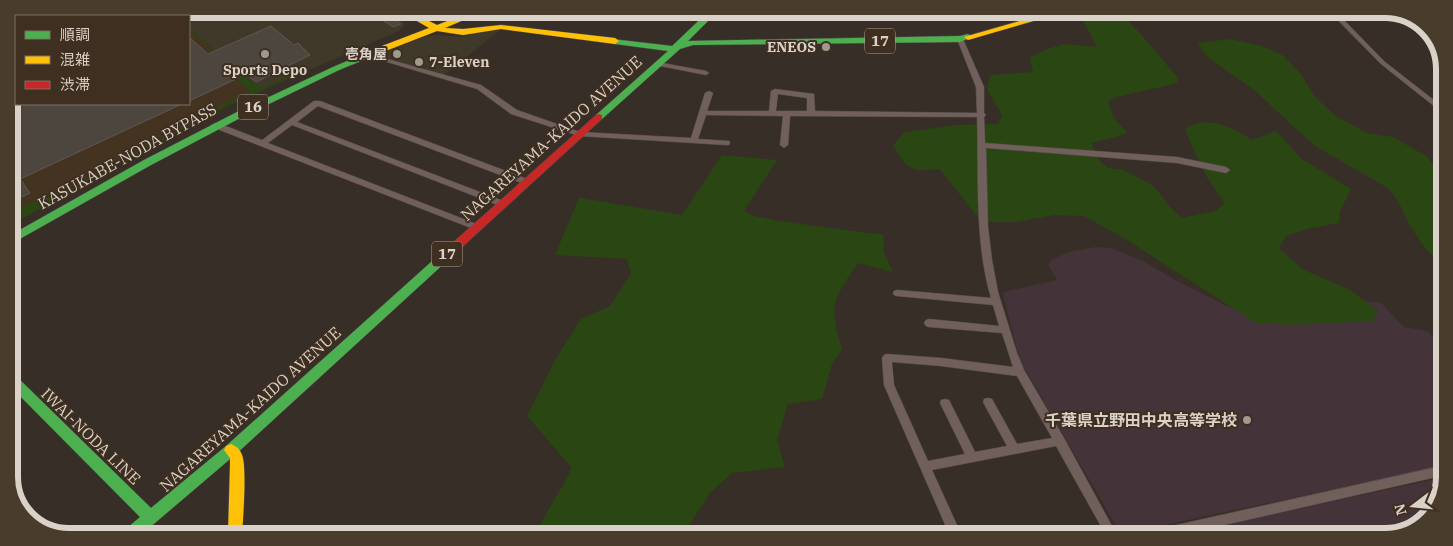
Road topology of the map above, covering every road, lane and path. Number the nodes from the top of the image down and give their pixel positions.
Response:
1 (417, 18) edge
2 (452, 18) edge
3 (458, 18) edge
4 (707, 18) edge
5 (1038, 18) edge
6 (1338, 18) edge
7 (432, 26) junction
8 (960, 39) junction
9 (674, 49) junction
10 (368, 55) junction
11 (657, 64) junction
12 (706, 73) dead end
13 (709, 93) dead end
14 (1435, 105) edge
15 (703, 113) junction
16 (772, 113) junction
17 (787, 114) junction
18 (810, 114) junction
19 (982, 115) junction
20 (291, 122) junction
21 (215, 125) junction
22 (579, 134) junction
23 (694, 142) junction
24 (263, 143) junction
25 (726, 143) dead end
26 (784, 145) dead end
27 (982, 145) junction
28 (1226, 170) dead end
29 (527, 182) junction
30 (503, 204) junction
31 (18, 228) edge
32 (476, 228) junction
33 (18, 236) edge
34 (897, 293) dead end
35 (997, 302) junction
36 (929, 322) dead end
37 (1005, 330) junction
38 (1020, 372) junction
39 (18, 386) edge
40 (988, 402) dead end
41 (945, 404) dead end
42 (1060, 442) junction
43 (231, 450) junction
44 (1015, 450) junction
45 (972, 458) junction
46 (925, 466) junction
47 (1436, 472) edge
48 (152, 518) junction
49 (139, 528) edge
50 (235, 528) edge
51 (952, 528) edge
52 (1108, 528) edge
53 (1185, 528) edge

1 - 7 main road
2 - 7 main road, KASUKABE-NODA BYPASS / 16
3 - 7 main road, KASUKABE-NODA BYPASS / 16
4 - 9 main road
5 - 8 main road, NAGAREYAMA-KAIDO AVENUE / 17
6 - 14 street
7 - 9 main road
7 - 10 main road, KASUKABE-NODA BYPASS / 16
7 - 31 main road, KASUKABE-NODA BYPASS / 16
8 - 9 main road, NAGAREYAMA-KAIDO AVENUE / 17
8 - 19 street
9 - 11 main road, NAGAREYAMA-KAIDO AVENUE / 17
10 - 21 main road, KASUKABE-NODA BYPASS / 16
10 - 22 street
11 - 12 street
11 - 22 main road, NAGAREYAMA-KAIDO AVENUE / 17
13 - 15 street
15 - 16 street
15 - 23 street
16 - 17 street
16 - 18 street
17 - 18 street
17 - 26 street
18 - 19 street
19 - 27 street
20 - 24 street
20 - 29 street
20 - 30 street
21 - 24 street
21 - 33 main road, KASUKABE-NODA BYPASS / 16
22 - 23 street
22 - 29 main road, NAGAREYAMA-KAIDO AVENUE / 17
23 - 25 street
24 - 32 street
27 - 28 street
27 - 35 street
29 - 30 main road, NAGAREYAMA-KAIDO AVENUE / 17
30 - 32 main road, NAGAREYAMA-KAIDO AVENUE / 17
32 - 43 main road, NAGAREYAMA-KAIDO AVENUE / 17
34 - 35 street
35 - 37 street
36 - 37 street
37 - 38 street
38 - 42 street
38 - 46 street
39 - 48 main road, IWAI-NODA LINE
40 - 44 street
41 - 45 street
42 - 44 street
42 - 52 street
43 - 48 main road, NAGAREYAMA-KAIDO AVENUE / 17
43 - 50 main road
44 - 45 street
45 - 46 street
46 - 51 street
47 - 53 street
48 - 49 main road, NAGAREYAMA-KAIDO AVENUE / 17

